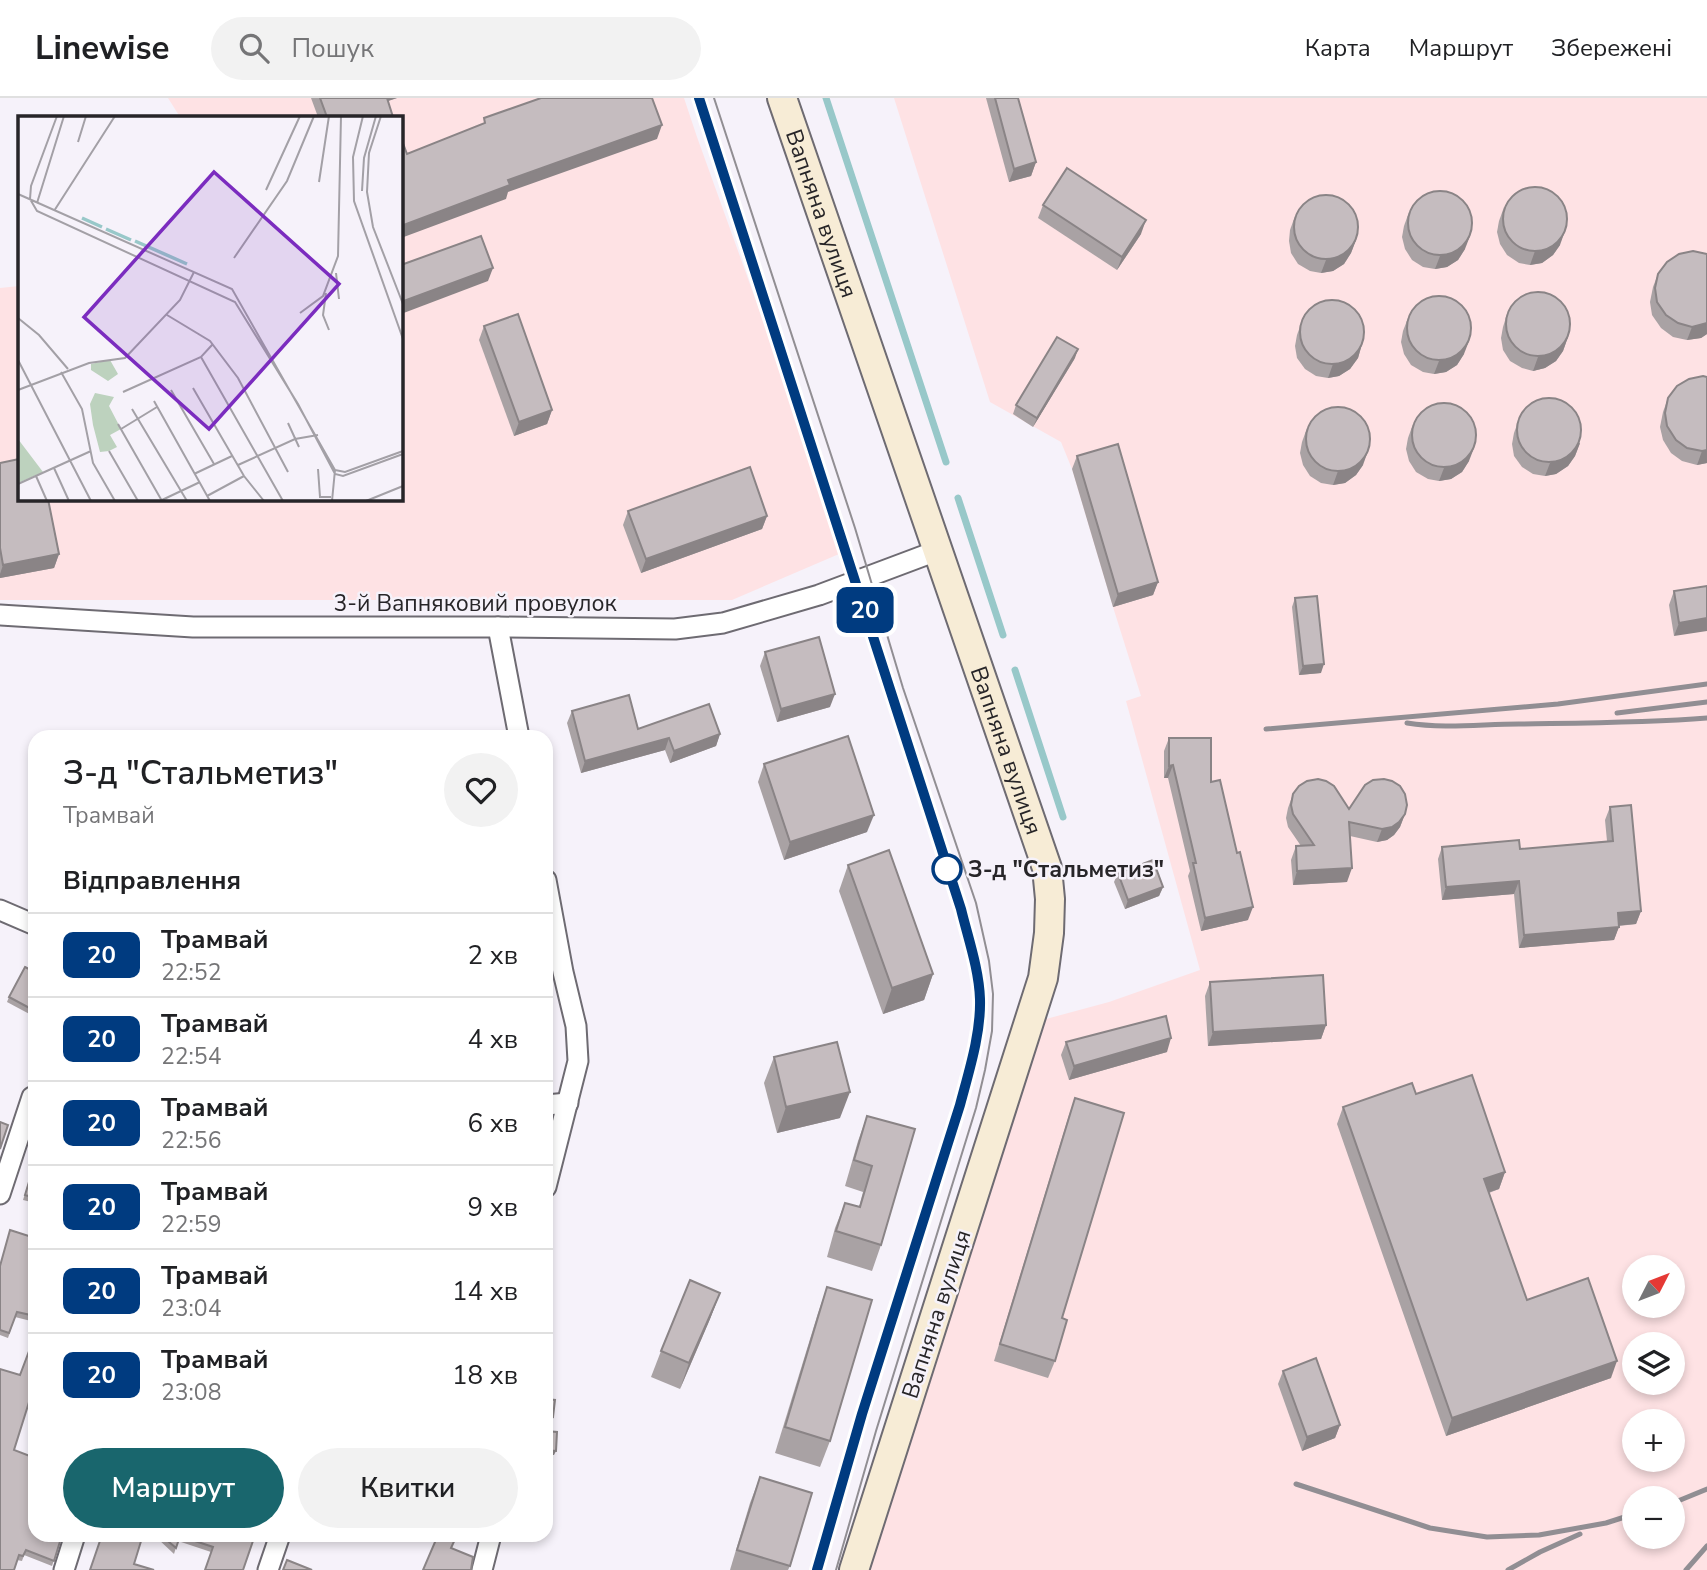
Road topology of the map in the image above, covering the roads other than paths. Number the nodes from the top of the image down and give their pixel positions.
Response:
1 (782, 98) edge
2 (939, 550) junction
3 (0, 615) edge
4 (498, 627) junction
5 (518, 730) edge
6 (0, 910) edge
7 (553, 916) edge
8 (28, 922) edge
9 (568, 1103) junction
10 (553, 1104) edge
11 (28, 1109) edge
12 (553, 1160) edge
13 (0, 1194) edge
14 (73, 1542) edge
15 (278, 1542) edge
16 (489, 1542) edge
17 (64, 1570) edge
18 (268, 1570) edge
19 (482, 1570) edge
20 (854, 1570) edge

1 - 2 street, Вапняна вулиця
2 - 4 street, 3-й Вапняковий провулок
2 - 20 street, Вапняна вулиця
3 - 4 street, 3-й Вапняковий провулок
4 - 5 street
6 - 8 street
7 - 9 street
9 - 10 street
9 - 12 street
11 - 13 street
14 - 17 street
15 - 18 street
16 - 19 street

